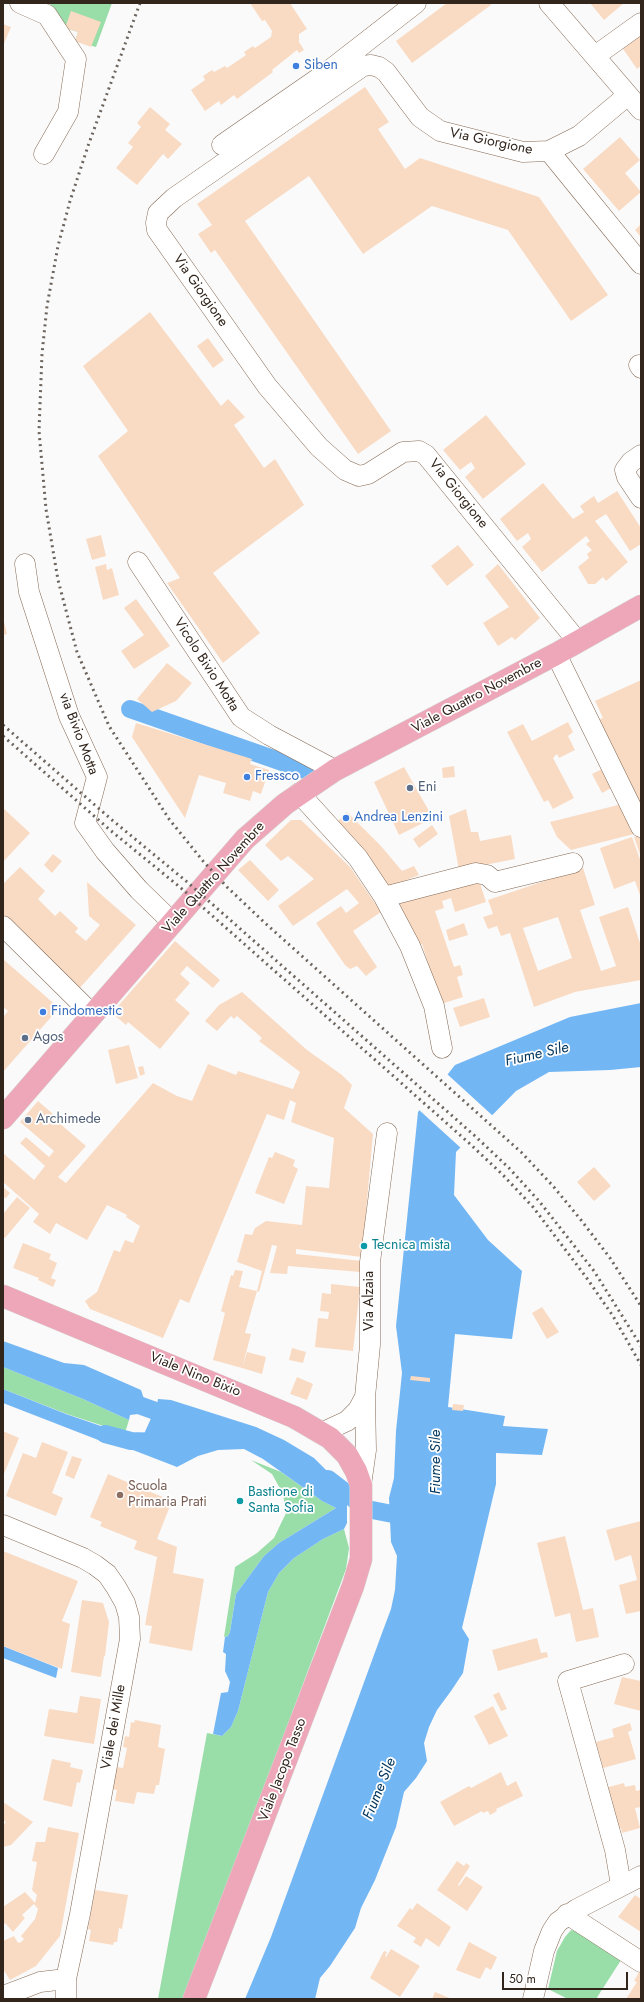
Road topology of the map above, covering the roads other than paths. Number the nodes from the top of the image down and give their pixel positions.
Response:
1 (20, 3) edge
2 (416, 3) edge
3 (549, 3) edge
4 (641, 23) edge
5 (595, 56) junction
6 (628, 95) junction
7 (641, 110) edge
8 (222, 145) dead end
9 (549, 151) junction
10 (44, 154) dead end
11 (641, 264) edge
12 (641, 455) edge
13 (641, 498) edge
14 (138, 562) dead end
15 (25, 564) dead end
16 (641, 606) edge
17 (578, 642) junction
18 (556, 654) junction
19 (335, 770) junction
20 (299, 793) junction
21 (641, 827) edge
22 (573, 863) dead end
23 (384, 897) junction
24 (173, 923) junction
25 (3, 926) edge
26 (93, 1015) junction
27 (442, 1048) dead end
28 (3, 1118) edge
29 (387, 1133) dead end
30 (4, 1297) edge
31 (365, 1397) junction
32 (321, 1433) junction
33 (361, 1485) junction
34 (3, 1525) edge
35 (624, 1664) dead end
36 (641, 1876) edge
37 (621, 1885) junction
38 (567, 1914) junction
39 (641, 1962) edge
40 (66, 1979) junction
41 (5, 1991) edge
42 (66, 1999) edge
43 (194, 1999) edge
44 (532, 1999) edge

1 - 10 street
2 - 8 street
3 - 5 street
4 - 5 street
5 - 6 street
6 - 7 street
6 - 9 street, Via Giorgione
9 - 11 street, Via Giorgione
9 - 17 street, Via Giorgione
12 - 13 street
14 - 19 street, Vicolo Bivio Motta
15 - 24 street, via Bivio Motta
16 - 17 main road, Viale Quattro Novembre
17 - 18 main road, Viale Quattro Novembre
18 - 19 main road, Viale Quattro Novembre
18 - 21 street
19 - 20 main road, Viale Quattro Novembre
20 - 23 street
20 - 24 main road, Viale Quattro Novembre
22 - 23 street
23 - 27 street
24 - 26 main road, Viale Quattro Novembre
25 - 26 street
26 - 28 main road, Viale Quattro Novembre
29 - 31 street, Via Alzaia
30 - 32 main road, Viale Nino Bixio
31 - 32 street, Via Alzaia
31 - 33 street, Via Alzaia
32 - 33 main road, Viale Nino Bixio
33 - 43 main road, Viale Jacopo Tasso
34 - 40 street, Viale dei Mille
35 - 37 street
36 - 37 street
37 - 38 street
38 - 39 street
38 - 44 street
40 - 41 street
40 - 42 street, Viale dei Mille

